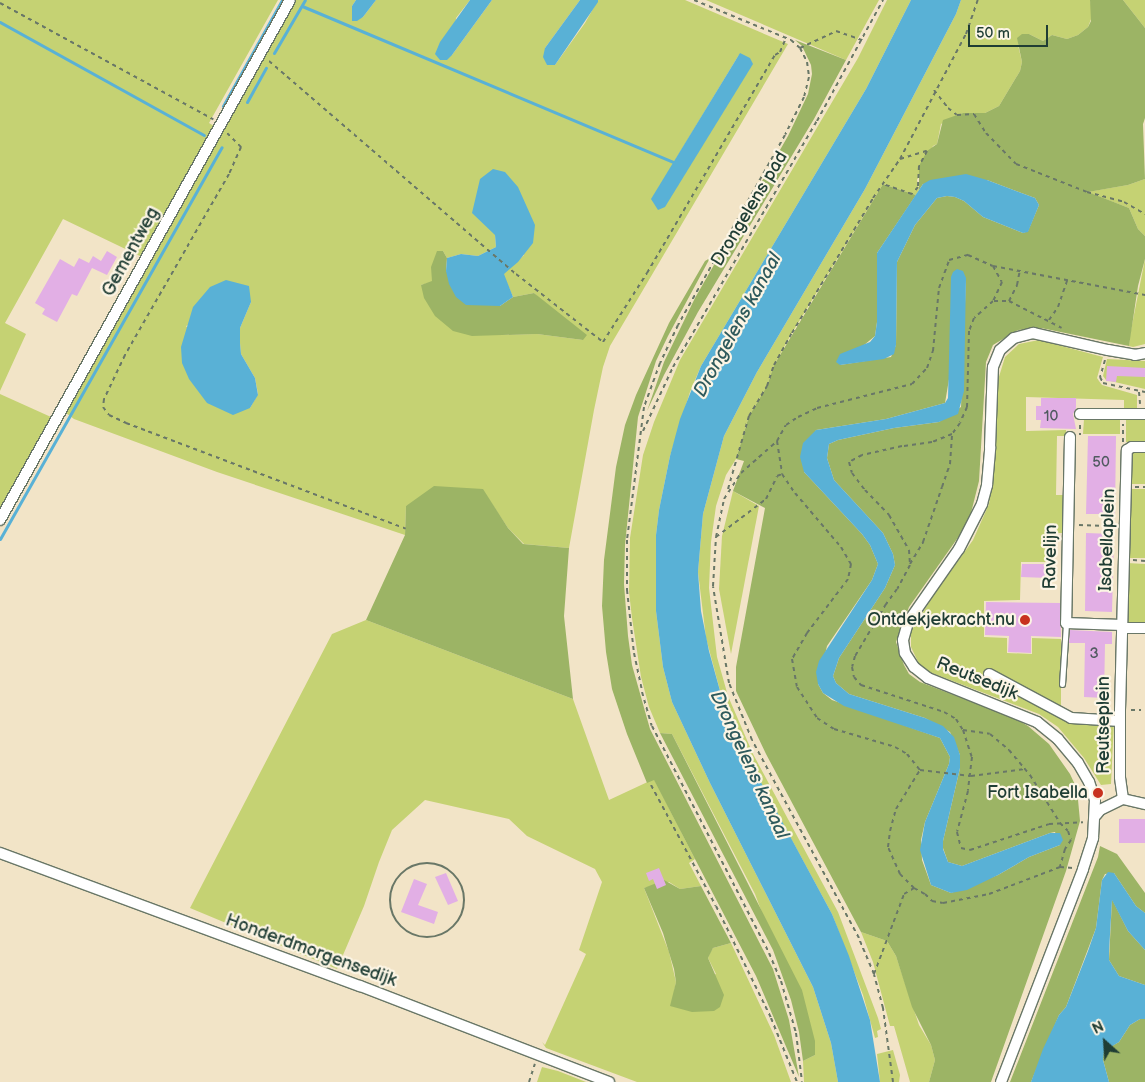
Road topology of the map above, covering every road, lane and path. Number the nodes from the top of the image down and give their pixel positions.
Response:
1 (290, 0) edge
2 (694, 0) edge
3 (883, 0) edge
4 (978, 0) edge
5 (0, 3) edge
6 (786, 38) junction
7 (862, 40) junction
8 (800, 48) junction
9 (260, 53) junction
10 (934, 90) junction
11 (220, 125) junction
12 (900, 159) junction
13 (883, 184) junction
14 (1145, 214) edge
15 (1020, 270) junction
16 (1068, 280) junction
17 (1145, 296) edge
18 (994, 300) dead end
19 (1009, 301) junction
20 (1049, 320) junction
21 (1076, 342) junction
22 (1145, 353) edge
23 (1105, 360) dead end
24 (1145, 392) edge
25 (1080, 414) joint
26 (1123, 414) junction
27 (1145, 414) edge
28 (642, 433) junction
29 (952, 434) dead end
30 (1070, 437) joint
31 (776, 441) junction
32 (1145, 447) edge
33 (1128, 448) junction
34 (782, 474) junction
35 (728, 491) junction
36 (0, 520) edge
37 (1068, 524) junction
38 (1124, 526) junction
39 (406, 529) dead end
40 (716, 537) junction
41 (910, 565) dead end
42 (1066, 623) junction
43 (1122, 626) junction
44 (1145, 628) edge
45 (989, 674) dead end
46 (1062, 684) dead end
47 (1120, 721) junction
48 (963, 730) dead end
49 (920, 770) junction
50 (1025, 770) junction
51 (651, 785) dead end
52 (1123, 799) junction
53 (1145, 804) edge
54 (1096, 815) junction
55 (1060, 823) junction
56 (0, 853) edge
57 (462, 884) joint
58 (914, 888) junction
59 (874, 974) junction
60 (538, 1054) junction
61 (530, 1082) edge
62 (609, 1082) edge
63 (797, 1082) edge
64 (802, 1082) edge
65 (895, 1082) edge
66 (1001, 1082) edge

1 - 9 street, Gementweg
2 - 6 path
3 - 7 path, Drongelens pad
4 - 10 path
5 - 11 path
6 - 8 path
6 - 9 path
7 - 8 path
7 - 28 path, Drongelens pad
8 - 28 path
9 - 11 street, Gementweg
10 - 12 path
10 - 14 path
11 - 36 street, Gementweg
11 - 39 path
12 - 13 path
12 - 13 path
13 - 35 path
15 - 16 path
15 - 19 path
15 - 31 path
16 - 17 path
16 - 20 path
18 - 19 path
19 - 20 path
20 - 21 path
21 - 22 street, Reutsedijk
21 - 54 street, Reutsedijk
23 - 24 path
25 - 26 street
25 - 30 path
26 - 27 street
26 - 33 path
28 - 64 path
29 - 41 path
30 - 37 street, Ravelijn
31 - 34 path
31 - 35 path
32 - 33 street
33 - 38 street, Isabellaplein
34 - 40 path
34 - 49 path
35 - 40 path
37 - 38 path
37 - 42 street, Ravelijn
38 - 43 street, Isabellaplein
40 - 59 path
42 - 43 street
42 - 46 lane
43 - 44 street
43 - 47 street, Reutseplein
45 - 47 street
47 - 52 street, Reutseplein
48 - 50 path
49 - 50 path
49 - 58 path
50 - 55 path
51 - 63 path
52 - 53 street, Reutseplein
52 - 54 street
54 - 55 path
54 - 66 street, Reutsedijk
55 - 58 path
56 - 60 street, Honderdmorgensedijk
57 - 57 path
58 - 59 path
59 - 65 path
60 - 61 path
60 - 62 street, Honderdmorgensedijk

